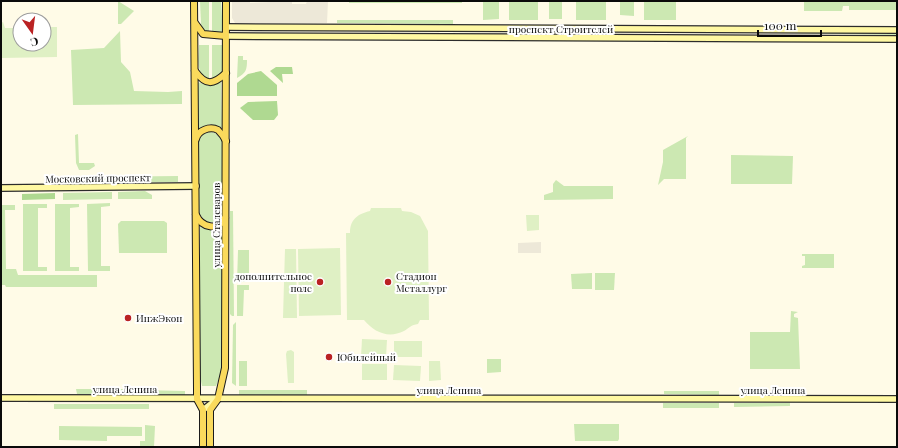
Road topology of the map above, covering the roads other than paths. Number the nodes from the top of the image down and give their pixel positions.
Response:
1 (194, 1) edge
2 (226, 1) edge
3 (195, 22) junction
4 (226, 27) junction
5 (897, 30) edge
6 (226, 36) junction
7 (897, 39) edge
8 (195, 71) junction
9 (226, 72) junction
10 (195, 141) junction
11 (226, 141) junction
12 (196, 186) junction
13 (1, 188) edge
14 (196, 215) junction
15 (226, 217) junction
16 (1, 398) edge
17 (197, 399) junction
18 (218, 399) junction
19 (897, 399) edge
20 (203, 410) junction
21 (203, 447) edge
22 (210, 447) edge

1 - 3 main road, улица Сталеваров
2 - 4 main road, улица Сталеваров
3 - 6 main road
3 - 8 main road, улица Сталеваров
4 - 5 main road, проспект Строителей
4 - 6 main road, улица Сталеваров
6 - 7 main road, проспект Строителей
6 - 9 main road, улица Сталеваров
8 - 9 main road
8 - 10 main road, улица Сталеваров
9 - 11 main road, улица Сталеваров
10 - 11 main road
10 - 12 main road, улица Сталеваров
11 - 15 main road, улица Сталеваров
12 - 13 main road, Московский проспект
12 - 14 main road, улица Сталеваров
14 - 15 main road
14 - 17 main road, улица Сталеваров
15 - 18 main road, улица Сталеваров
16 - 17 main road, улица Ленина
17 - 18 main road, улица Ленина
17 - 20 main road, улица Сталеваров
18 - 19 main road, улица Ленина
18 - 20 main road
18 - 22 main road, улица Сталеваров
20 - 21 main road, улица Сталеваров

